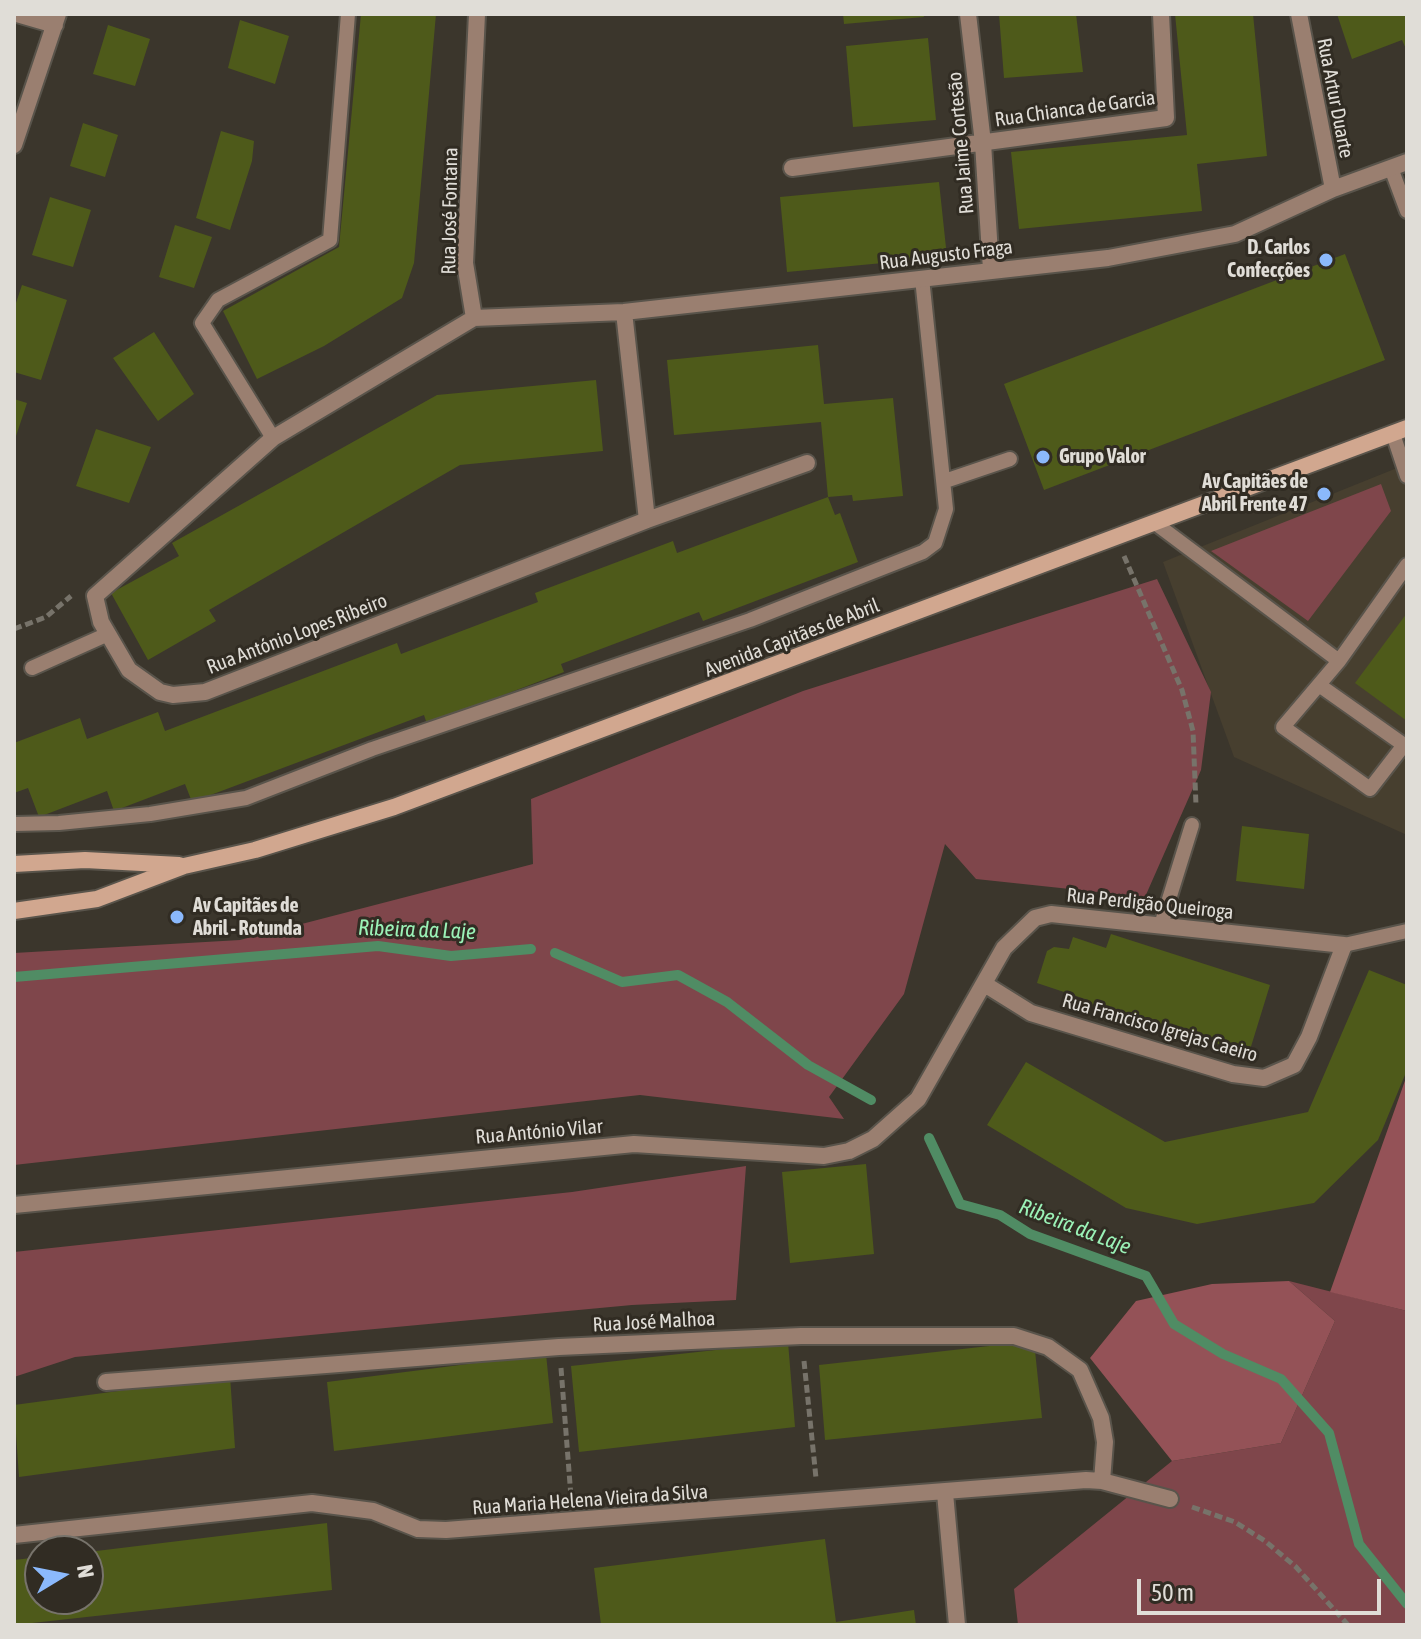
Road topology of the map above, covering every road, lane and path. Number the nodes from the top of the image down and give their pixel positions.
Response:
1 (17, 14) edge
2 (348, 14) edge
3 (477, 14) edge
4 (968, 14) edge
5 (1161, 14) edge
6 (1299, 14) edge
7 (57, 20) edge
8 (983, 143) junction
9 (14, 145) edge
10 (1399, 165) edge
11 (792, 168) dead end
12 (1333, 189) junction
13 (1407, 211) edge
14 (991, 270) junction
15 (922, 278) junction
16 (624, 312) junction
17 (474, 318) junction
18 (1400, 431) edge
19 (273, 438) junction
20 (1010, 459) dead end
21 (807, 463) dead end
22 (1407, 476) edge
23 (945, 481) junction
24 (647, 520) junction
25 (1155, 523) junction
26 (1116, 537) junction
27 (1407, 565) edge
28 (72, 596) dead end
29 (14, 629) edge
30 (108, 634) junction
31 (1339, 661) junction
32 (32, 668) dead end
33 (1319, 685) junction
34 (14, 824) edge
35 (1192, 825) joint
36 (14, 864) edge
37 (184, 866) junction
38 (14, 911) edge
39 (1161, 925) junction
40 (1407, 931) edge
41 (1344, 945) junction
42 (986, 985) junction
43 (14, 1205) edge
44 (801, 1336) junction
45 (559, 1347) junction
46 (106, 1382) dead end
47 (1102, 1481) junction
48 (945, 1493) junction
49 (1170, 1499) dead end
50 (819, 1503) junction
51 (1207, 1512) dead end
52 (573, 1521) junction
53 (14, 1535) edge
54 (957, 1625) edge
55 (1348, 1625) edge

1 - 7 street
2 - 19 lane
3 - 17 street, Rua José Fontana
4 - 8 street, Rua Jaime Cortesão
5 - 8 street, Rua Chianca de Garcia
6 - 12 street, Rua Artur Duarte
7 - 9 street
8 - 11 street
8 - 14 street, Rua Jaime Cortesão
10 - 12 street, Rua Augusto Fraga
10 - 13 lane
12 - 14 street, Rua Augusto Fraga
14 - 15 street, Rua Augusto Fraga
15 - 16 street, Rua Augusto Fraga
15 - 23 lane
16 - 17 street, Rua Augusto Fraga
16 - 24 street
17 - 19 street
18 - 22 lane
18 - 25 street, Avenida Capitães de Abril
19 - 30 street, Rua António Lopes Ribeiro
20 - 23 lane
21 - 24 street, Rua António Lopes Ribeiro
23 - 34 lane
24 - 30 street, Rua António Lopes Ribeiro
25 - 26 street, Avenida Capitães de Abril
25 - 31 lane
26 - 35 path
26 - 37 street, Avenida Capitães de Abril
27 - 31 lane
28 - 29 path
30 - 32 lane
31 - 33 lane
33 - 33 lane
35 - 39 lane
36 - 37 street, Avenida Capitães de Abril
37 - 38 street, Avenida Capitães de Abril
39 - 41 street, Rua Perdigão Queiroga
39 - 42 street, Rua Perdigão Queiroga
40 - 41 lane
41 - 42 street, Rua Francisco Igrejas Caeiro
42 - 43 street, Rua António Vilar
44 - 45 street, Rua José Malhoa
44 - 47 street, Rua José Malhoa
44 - 50 path
45 - 46 street, Rua José Malhoa
45 - 52 path
47 - 48 street, Rua Maria Helena Vieira da Silva
47 - 49 street, Rua Maria Helena Vieira da Silva
48 - 50 street, Rua Maria Helena Vieira da Silva
48 - 54 street
50 - 52 street, Rua Maria Helena Vieira da Silva
51 - 55 path
52 - 53 street, Rua Maria Helena Vieira da Silva

